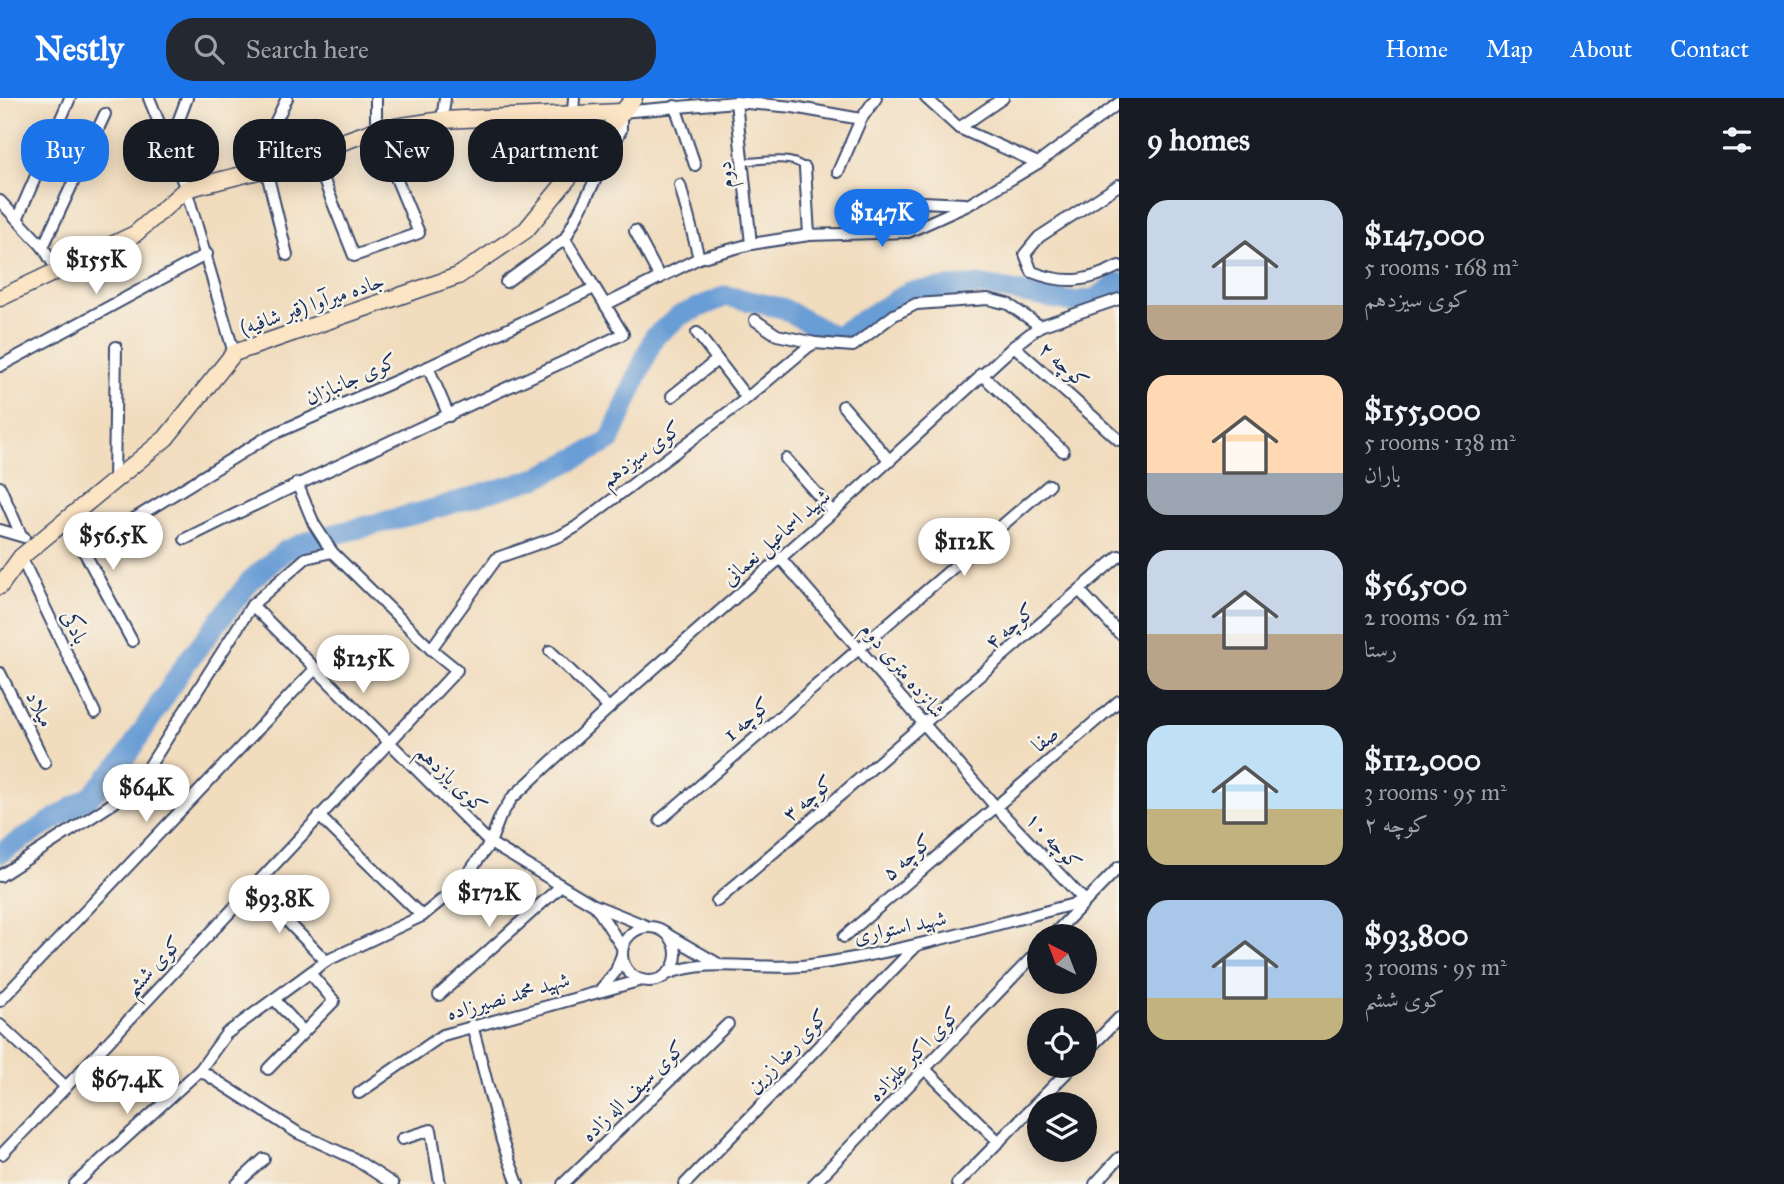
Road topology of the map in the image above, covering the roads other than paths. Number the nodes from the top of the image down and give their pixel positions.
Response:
1 (70, 98) edge
2 (149, 98) edge
3 (187, 98) edge
4 (287, 98) edge
5 (376, 98) edge
6 (445, 98) edge
7 (634, 98) edge
8 (926, 98) edge
9 (1003, 98) edge
10 (871, 99) edge
11 (736, 102) junction
12 (1119, 103) edge
13 (573, 105) edge
14 (676, 106) junction
15 (621, 112) junction
16 (105, 114) dead end
17 (157, 119) edge
18 (179, 119) edge
19 (279, 119) edge
20 (376, 119) edge
21 (442, 119) edge
22 (451, 119) edge
23 (860, 119) junction
24 (959, 128) junction
25 (743, 162) junction
26 (1038, 163) junction
27 (695, 165) dead end
28 (805, 169) joint
29 (838, 172) dead end
30 (233, 177) edge
31 (183, 182) edge
32 (262, 182) edge
33 (325, 182) edge
34 (398, 182) edge
35 (680, 185) dead end
36 (1119, 185) edge
37 (186, 189) junction
38 (0, 201) edge
39 (901, 201) dead end
40 (968, 205) junction
41 (18, 217) junction
42 (635, 231) dead end
43 (809, 235) junction
44 (565, 239) junction
45 (751, 244) junction
46 (43, 247) junction
47 (207, 254) junction
48 (287, 255) dead end
49 (699, 258) junction
50 (1119, 266) edge
51 (57, 270) junction
52 (660, 278) junction
53 (506, 282) dead end
54 (594, 288) junction
55 (0, 298) edge
56 (1119, 299) edge
57 (605, 305) junction
58 (755, 320) dead end
59 (1040, 326) junction
60 (697, 333) dead end
61 (815, 343) junction
62 (1014, 346) junction
63 (116, 347) dead end
64 (234, 353) junction
65 (718, 360) junction
66 (0, 366) edge
67 (428, 367) junction
68 (981, 374) junction
69 (672, 396) dead end
70 (747, 398) junction
71 (843, 406) dead end
72 (449, 416) junction
73 (1119, 440) edge
74 (1063, 452) dead end
75 (786, 459) dead end
76 (890, 461) junction
77 (114, 482) junction
78 (297, 483) junction
79 (1049, 485) dead end
80 (0, 487) edge
81 (833, 512) junction
82 (66, 518) junction
83 (132, 520) dead end
84 (0, 530) edge
85 (22, 535) junction
86 (185, 539) dead end
87 (37, 544) junction
88 (332, 552) junction
89 (1119, 556) edge
90 (21, 557) junction
91 (781, 559) junction
92 (0, 586) edge
93 (1080, 591) junction
94 (252, 605) junction
95 (1119, 633) edge
96 (132, 641) dead end
97 (859, 646) junction
98 (431, 649) junction
99 (550, 651) dead end
100 (316, 668) junction
101 (0, 673) edge
102 (1119, 701) edge
103 (609, 708) junction
104 (94, 713) dead end
105 (925, 725) junction
106 (388, 743) junction
107 (45, 763) dead end
108 (995, 806) junction
109 (319, 816) junction
110 (660, 820) dead end
111 (490, 843) junction
112 (1119, 867) edge
113 (0, 876) edge
114 (561, 886) junction
115 (254, 887) junction
116 (717, 901) dead end
117 (1085, 901) junction
118 (594, 905) junction
119 (422, 916) junction
120 (1063, 924) edge
121 (646, 926) junction
122 (669, 935) junction
123 (844, 937) dead end
124 (917, 945) junction
125 (621, 951) junction
126 (326, 961) junction
127 (1027, 963) edge
128 (719, 964) junction
129 (310, 973) junction
130 (667, 974) junction
131 (642, 981) junction
132 (601, 989) junction
133 (439, 995) dead end
134 (274, 999) junction
135 (0, 1001) edge
136 (728, 1024) dead end
137 (0, 1025) edge
138 (472, 1025) junction
139 (1117, 1025) edge
140 (303, 1031) junction
141 (1097, 1042) edge
142 (268, 1069) dead end
143 (200, 1070) junction
144 (926, 1070) junction
145 (1061, 1078) edge
146 (66, 1087) junction
147 (359, 1093) dead end
148 (402, 1139) dead end
149 (999, 1142) junction
150 (2, 1154) dead end
151 (1119, 1158) edge
152 (264, 1159) dead end
153 (75, 1184) edge
154 (237, 1184) edge
155 (393, 1184) edge
156 (440, 1184) edge
157 (518, 1184) edge
158 (563, 1184) edge
159 (685, 1184) edge
160 (814, 1184) edge
161 (957, 1184) edge
162 (1095, 1184) edge

1 - 41 street
2 - 17 street
3 - 18 street
4 - 19 street
5 - 20 street
6 - 21 street
7 - 15 street, جاده میرآوا (قبر شافیه)
8 - 24 street
9 - 24 street
10 - 23 street
11 - 14 street
11 - 23 street
11 - 25 street, دوم
12 - 26 street
13 - 15 street
13 - 22 street
14 - 15 street
14 - 27 street
15 - 44 street
15 - 64 street, جاده میرآوا (قبر شافیه)
16 - 46 street
23 - 29 street
24 - 26 street
25 - 28 lane
25 - 45 street, دوم
26 - 40 street
28 - 43 street
30 - 37 street
31 - 37 street
32 - 48 street
33 - 34 street
35 - 49 street
36 - 50 street
37 - 47 street
37 - 51 street
38 - 41 street
39 - 40 street
40 - 43 street
41 - 46 street
42 - 52 street
43 - 45 street
44 - 53 street
44 - 54 street
45 - 49 street
46 - 51 street
47 - 64 street
47 - 66 street
49 - 52 street
51 - 55 street
52 - 57 street
54 - 57 street
54 - 67 street, کوی جانبازان
56 - 59 street, شهید اسماعیل نعمانی
57 - 72 street
58 - 61 street
59 - 61 street
59 - 62 street, شهید اسماعیل نعمانی
60 - 65 street
61 - 70 street, کوی سیزدهم
62 - 68 street, شهید اسماعیل نعمانی
62 - 73 street, کوچه ۲
63 - 77 street
64 - 77 street, جاده میرآوا (قبر شافیه)
65 - 69 street
65 - 70 street
67 - 72 street
67 - 83 street, کوی جانبازان
68 - 74 street
68 - 76 street, شهید اسماعیل نعمانی
70 - 98 street, کوی سیزدهم
71 - 76 street
72 - 78 street
75 - 81 street
76 - 81 street, شهید اسماعیل نعمانی
77 - 82 street, جاده میرآوا (قبر شافیه)
78 - 86 street
78 - 88 street
79 - 97 street
80 - 85 street
81 - 91 street, شهید اسماعیل نعمانی
82 - 87 street, جاده میرآوا (قبر شافیه)
82 - 96 street
84 - 85 street
85 - 87 street
87 - 90 street, جاده میرآوا (قبر شافیه)
88 - 94 street
88 - 98 street
89 - 93 street, کوچه ۴
90 - 92 street, جاده میرآوا (قبر شافیه)
90 - 104 street, بادکی
91 - 97 street, شانزده متری دوم
91 - 103 street, شهید اسماعیل نعمانی
93 - 95 street
93 - 105 street, کوچه ۴
94 - 100 street, کوی یازدهم
94 - 113 street
97 - 105 street, شانزده متری دوم
97 - 110 street, کوچه 1
98 - 106 street
99 - 103 street
100 - 106 street, کوی یازدهم
100 - 135 street
101 - 107 street, میلاد
102 - 108 street, صفا
103 - 111 street, شهید اسماعیل نعمانی
105 - 108 street, شانزده متری دوم
105 - 116 street, کوچه ۳
106 - 109 street, کوی ششم
106 - 111 street, کوی یازدهم
108 - 117 street, کوچه ۱۰
108 - 123 street, کوچه ۵
109 - 115 street, کوی ششم
109 - 119 street
111 - 114 street, کوی یازدهم
111 - 119 street, شهید اسماعیل نعمانی
112 - 117 street
114 - 118 street, کوی یازدهم
114 - 133 street
115 - 126 street
115 - 146 street, کوی ششم
117 - 120 street
117 - 124 street, شهید استواری
118 - 121 street, کوی یازدهم
118 - 125 street
119 - 126 street, شهید اسماعیل نعمانی
121 - 122 street
121 - 125 street
122 - 128 street, شهید استواری
122 - 130 street
124 - 128 street, شهید استواری
124 - 159 street, کوی رضا زرین
125 - 131 street
125 - 132 street, شهید محمد نصیرزاده
126 - 129 street, شهید اسماعیل نعمانی
127 - 144 street, کوی اکبر علیزاده
128 - 130 street, شهید استواری
129 - 134 street, شهید اسماعیل نعمانی
129 - 140 street
130 - 131 street
131 - 132 street, شهید محمد نصیرزاده
132 - 138 street, شهید محمد نصیرزاده
134 - 140 street
134 - 143 street, شهید اسماعیل نعمانی
136 - 158 street, کوی سیف اله زاده
137 - 146 street
138 - 147 street, شهید محمد نصیرزاده
138 - 157 street
139 - 141 street
140 - 142 street
143 - 153 street, شهید اسماعیل نعمانی
143 - 155 street
144 - 149 street
144 - 160 street, کوی اکبر علیزاده
145 - 149 street
146 - 150 street, کوی ششم
148 - 156 street
149 - 161 street
151 - 162 street
152 - 154 street

